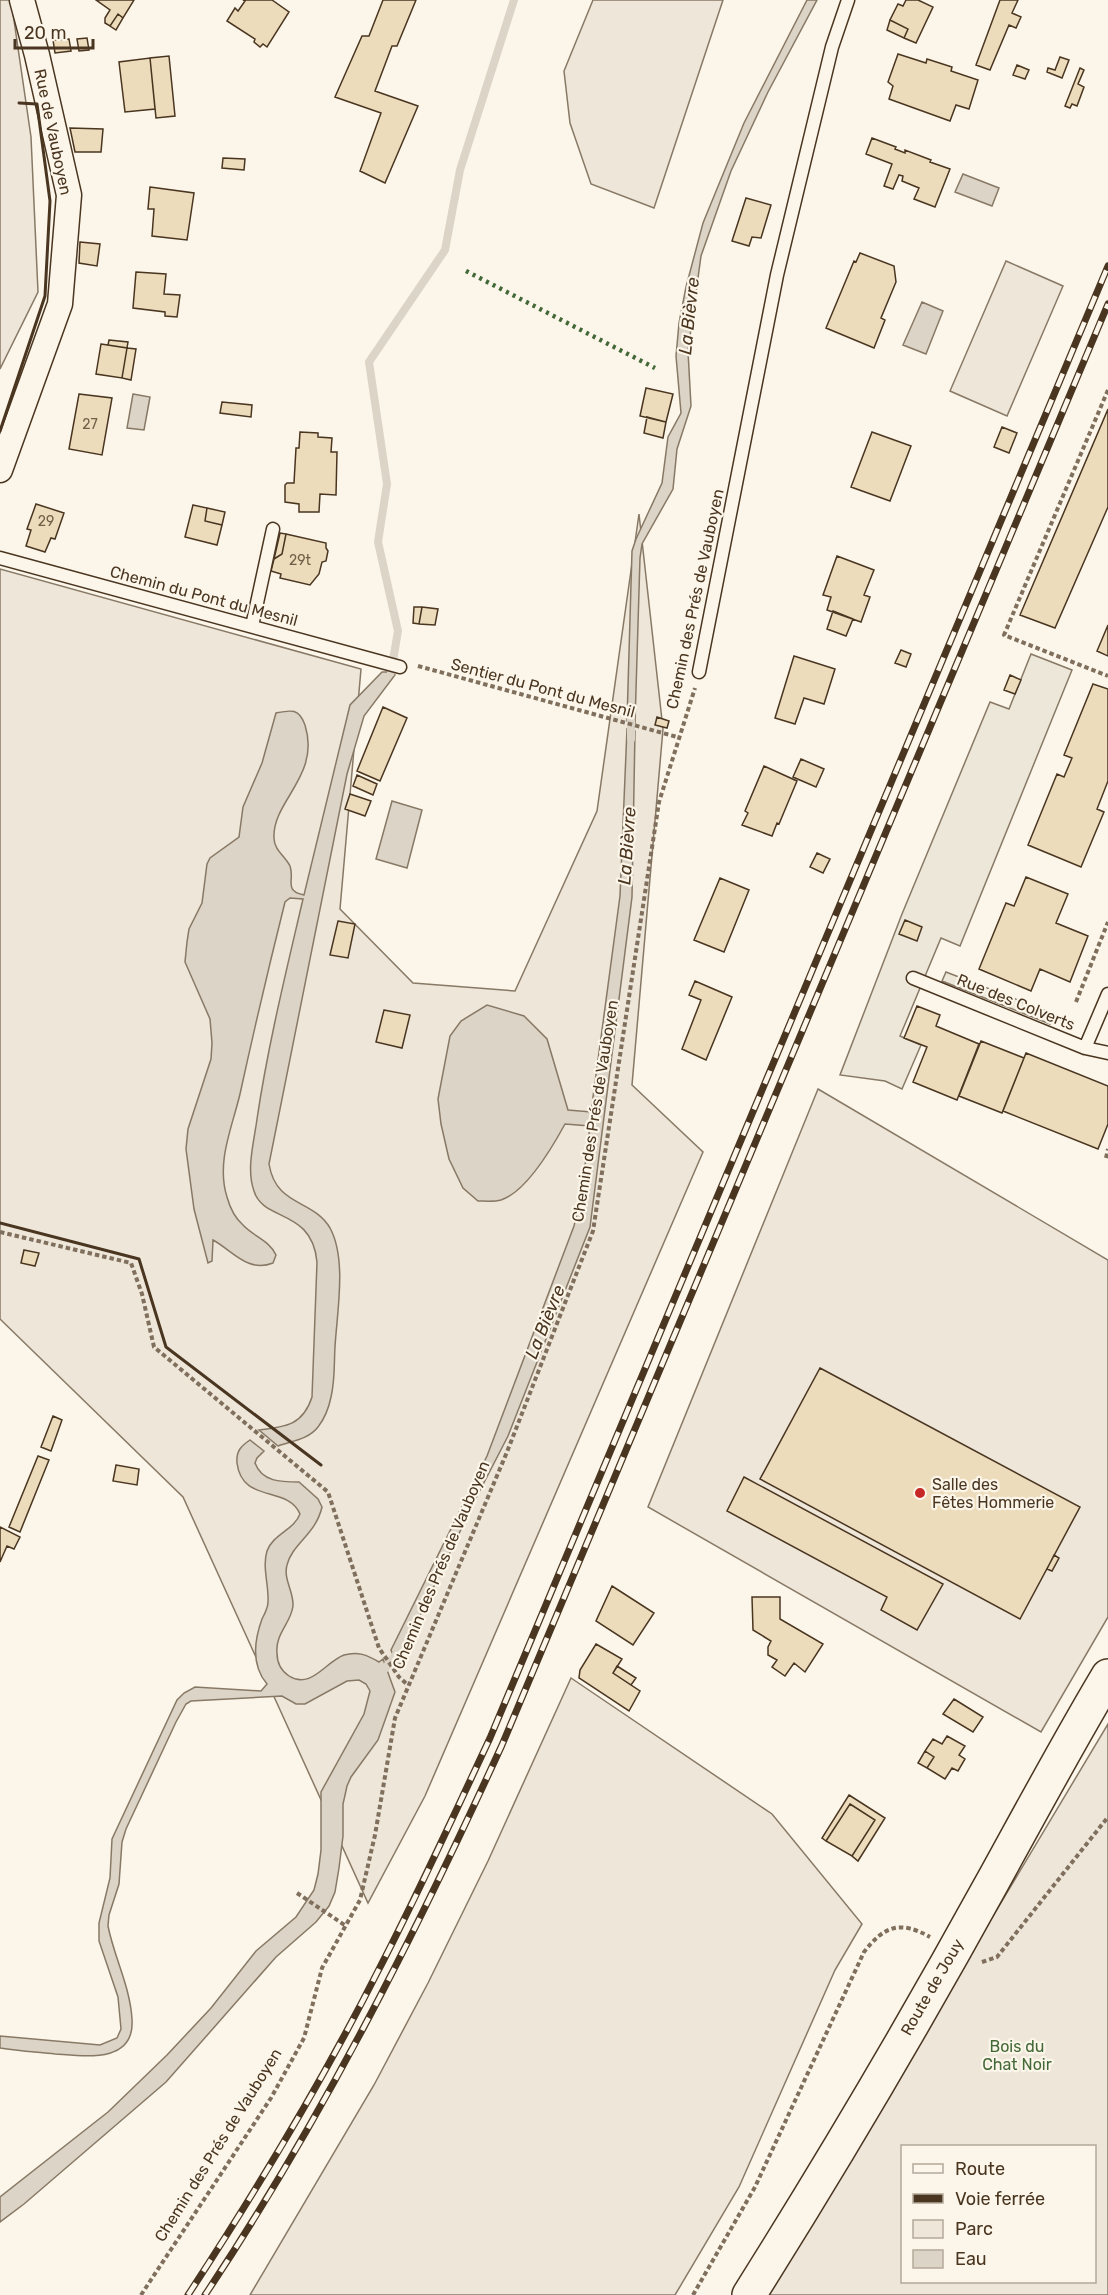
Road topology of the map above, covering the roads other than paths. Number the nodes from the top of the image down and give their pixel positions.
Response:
1 (22, 0) edge
2 (848, 0) edge
3 (0, 471) edge
4 (273, 529) dead end
5 (0, 558) edge
6 (252, 626) junction
7 (400, 667) road end
8 (699, 672) road end
9 (913, 978) dead end
10 (1108, 994) edge
11 (1085, 1048) junction
12 (1108, 1053) edge
13 (1108, 1676) edge
14 (749, 2295) edge

1 - 3 street, Rue de Vauboyen
2 - 8 lane, Chemin des Prés de Vauboyen
4 - 6 lane
5 - 6 lane, Chemin du Pont du Mesnil
6 - 7 lane, Chemin du Pont du Mesnil
9 - 11 lane, Rue des Colverts
10 - 11 lane
11 - 12 lane, Rue des Colverts
13 - 14 main road, Route de Jouy

